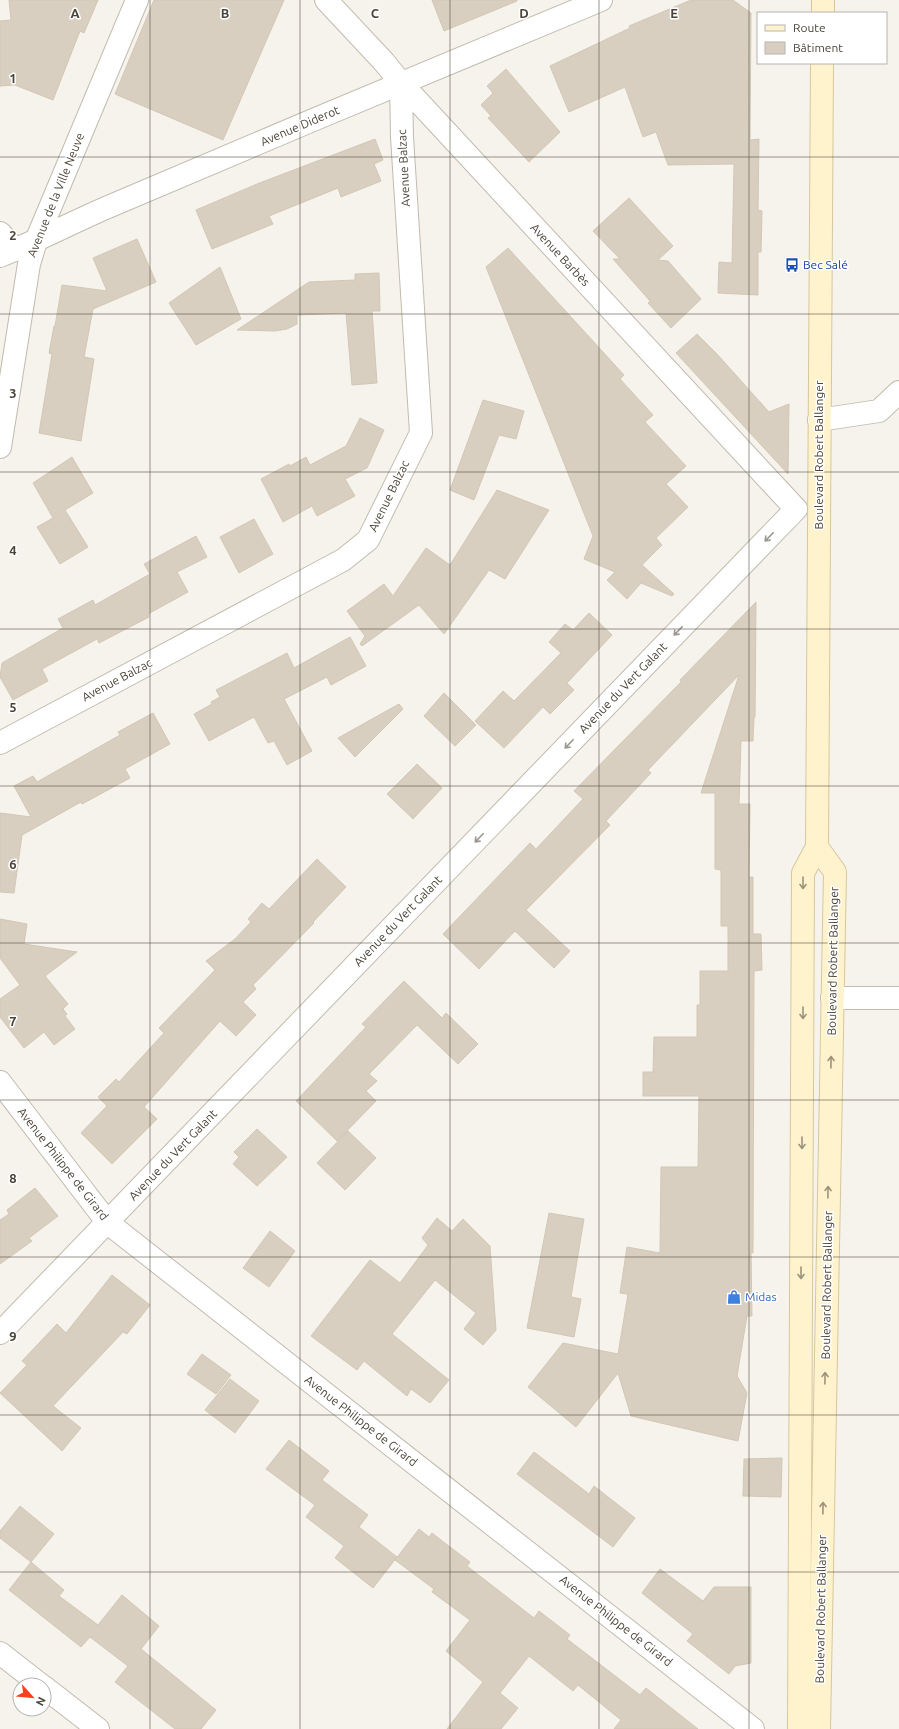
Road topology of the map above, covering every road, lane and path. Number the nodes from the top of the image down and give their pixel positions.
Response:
1 (138, 0) edge
2 (326, 0) edge
3 (601, 0) edge
4 (823, 0) edge
5 (823, 12) edge
6 (822, 64) edge
7 (401, 83) junction
8 (0, 233) edge
9 (36, 242) junction
10 (8, 253) edge
11 (899, 392) edge
12 (819, 420) junction
13 (0, 447) edge
14 (819, 508) junction
15 (796, 509) junction
16 (0, 743) edge
17 (817, 847) junction
18 (832, 998) junction
19 (899, 998) edge
20 (0, 1082) edge
21 (108, 1223) junction
22 (0, 1333) edge
23 (0, 1652) edge
24 (31, 1677) edge
25 (52, 1693) edge
26 (98, 1729) edge
27 (753, 1729) edge
28 (799, 1729) edge
29 (819, 1729) edge

1 - 9 street, Avenue de la Ville Neuve
2 - 7 street, Avenue Barbès
3 - 7 street, Avenue Diderot
4 - 5 main road
6 - 12 main road, Boulevard Robert Ballanger
7 - 9 street, Avenue Diderot
7 - 15 street, Avenue Barbès
7 - 16 street, Avenue Balzac
8 - 10 street
9 - 10 street, Avenue Diderot
9 - 13 street, Avenue de la Ville Neuve
11 - 12 street
12 - 14 main road, Boulevard Robert Ballanger
14 - 15 street
14 - 17 main road, Boulevard Robert Ballanger
15 -> 21 street, Avenue du Vert Galant
17 - 18 main road, Boulevard Robert Ballanger
17 -> 28 main road, Boulevard Robert Ballanger
18 - 19 street
29 -> 18 main road, Boulevard Robert Ballanger
20 - 21 street, Avenue Philippe de Girard
21 - 22 street, Avenue du Vert Galant
21 - 27 street, Avenue Philippe de Girard
23 - 24 street
25 - 26 street

